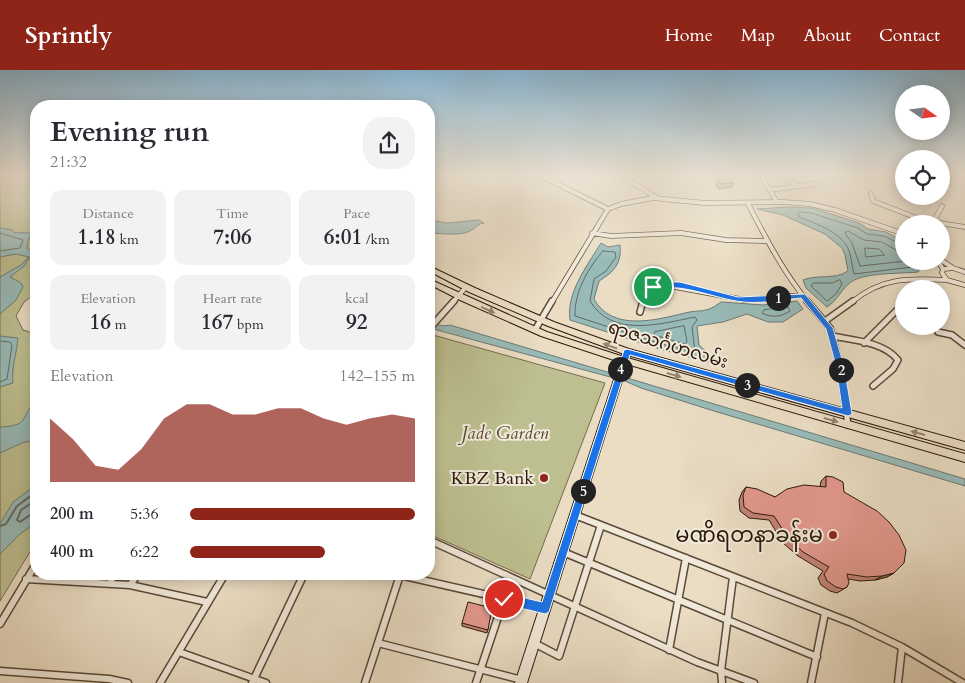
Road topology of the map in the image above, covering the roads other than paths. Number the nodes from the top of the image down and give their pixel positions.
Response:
1 (595, 203) edge
2 (627, 203) edge
3 (705, 203) edge
4 (768, 203) edge
5 (787, 203) edge
6 (877, 203) edge
7 (748, 204) junction
8 (942, 206) dead end
9 (608, 209) junction
10 (909, 215) edge
11 (937, 215) edge
12 (950, 225) edge
13 (965, 227) edge
14 (895, 231) edge
15 (592, 233) junction
16 (767, 241) junction
17 (950, 266) edge
18 (953, 268) junction
19 (435, 271) edge
20 (942, 271) junction
21 (964, 271) edge
22 (926, 279) junction
23 (947, 280) joint
24 (950, 281) edge
25 (435, 284) edge
26 (964, 285) edge
27 (466, 287) junction
28 (803, 295) junction
29 (458, 296) junction
30 (895, 311) edge
31 (640, 312) dead end
32 (540, 319) junction
33 (825, 320) junction
34 (435, 322) edge
35 (535, 330) junction
36 (948, 335) edge
37 (832, 336) junction
38 (864, 343) junction
39 (965, 344) edge
40 (625, 356) junction
41 (873, 386) dead end
42 (848, 413) junction
43 (848, 425) junction
44 (965, 446) edge
45 (965, 458) edge
46 (575, 515) junction
47 (601, 525) junction
48 (435, 543) edge
49 (563, 552) junction
50 (686, 558) junction
51 (589, 563) junction
52 (30, 574) edge
53 (732, 577) junction
54 (26, 580) junction
55 (112, 580) edge
56 (134, 580) edge
57 (221, 580) edge
58 (301, 580) edge
59 (398, 580) edge
60 (422, 580) edge
61 (110, 584) junction
62 (130, 585) junction
63 (549, 596) junction
64 (504, 599) junction
65 (677, 599) junction
66 (207, 602) junction
67 (574, 607) junction
68 (545, 608) junction
69 (825, 613) junction
70 (727, 620) junction
71 (0, 624) edge
72 (378, 643) junction
73 (534, 643) junction
74 (902, 647) junction
75 (669, 650) junction
76 (179, 652) junction
77 (817, 657) junction
78 (482, 669) junction
79 (0, 671) edge
80 (721, 671) junction
81 (253, 681) edge
82 (522, 681) edge
83 (128, 683) edge
84 (160, 683) edge
85 (266, 683) edge
86 (365, 683) edge
87 (476, 683) edge
88 (722, 683) edge
89 (754, 683) edge
90 (811, 683) edge
91 (898, 683) edge
92 (963, 683) edge

1 - 9 street
2 - 9 street
3 - 7 street
4 - 7 street
5 - 14 street
6 - 10 street
7 - 16 street
8 - 11 street
9 - 15 street
12 - 13 street
15 - 16 street
15 - 32 street
16 - 28 street
17 - 18 street
18 - 20 street
18 - 21 street
19 - 27 main road, ရာဇသင်္ဂဟလမ်း
20 - 22 street
20 - 23 street
22 - 23 street
22 - 33 street
24 - 26 street
25 - 29 main road, ရာဇသင်္ဂဟလမ်း
27 - 29 street
27 - 32 main road, ရာဇသင်္ဂဟလမ်း
28 - 31 street
28 - 33 street
29 - 34 street
29 -> 35 main road, ရာဇသင်္ဂဟလမ်း
30 - 38 street
32 - 35 street
40 -> 32 main road, ရာဇသင်္ဂဟလမ်း
33 - 37 street
35 - 40 main road, ရာဇသင်္ဂဟလမ်း
36 - 39 street
37 - 38 street
37 - 42 street
38 - 41 street
40 - 42 main road, ရာဇသင်္ဂဟလမ်း
40 -> 43 main road, ရာဇသင်္ဂဟလမ်း
40 - 46 street
42 - 43 street
44 -> 42 main road, ရာဇသင်္ဂဟလမ်း
43 - 45 main road, ရာဇသင်္ဂဟလမ်း
46 - 47 street
46 - 49 street
47 - 50 street
47 - 51 street
48 - 63 street
49 - 51 street
49 - 63 street
50 - 53 street
50 - 65 street
51 - 65 street
51 - 67 street
52 - 54 street
53 - 69 street
53 - 70 street
54 - 61 street
54 - 71 street
55 - 61 street
56 - 62 street
57 - 66 street
58 - 81 street
59 - 72 street
60 - 64 street
61 - 62 street
62 - 66 street
63 - 67 street
63 - 68 street
64 - 68 street
64 - 78 street
65 - 70 street
65 - 75 street
66 - 76 street
67 - 73 street
67 - 75 street
68 - 73 street
69 - 74 street
69 - 77 street
70 - 77 street
70 - 80 street
72 - 78 street
72 - 86 street
73 - 82 street
74 - 91 street
74 - 92 street
75 - 80 street
76 - 81 street
76 - 84 street
77 - 90 street
78 - 82 street
78 - 87 street
79 - 83 street
80 - 88 street
80 - 89 street
81 - 85 street

